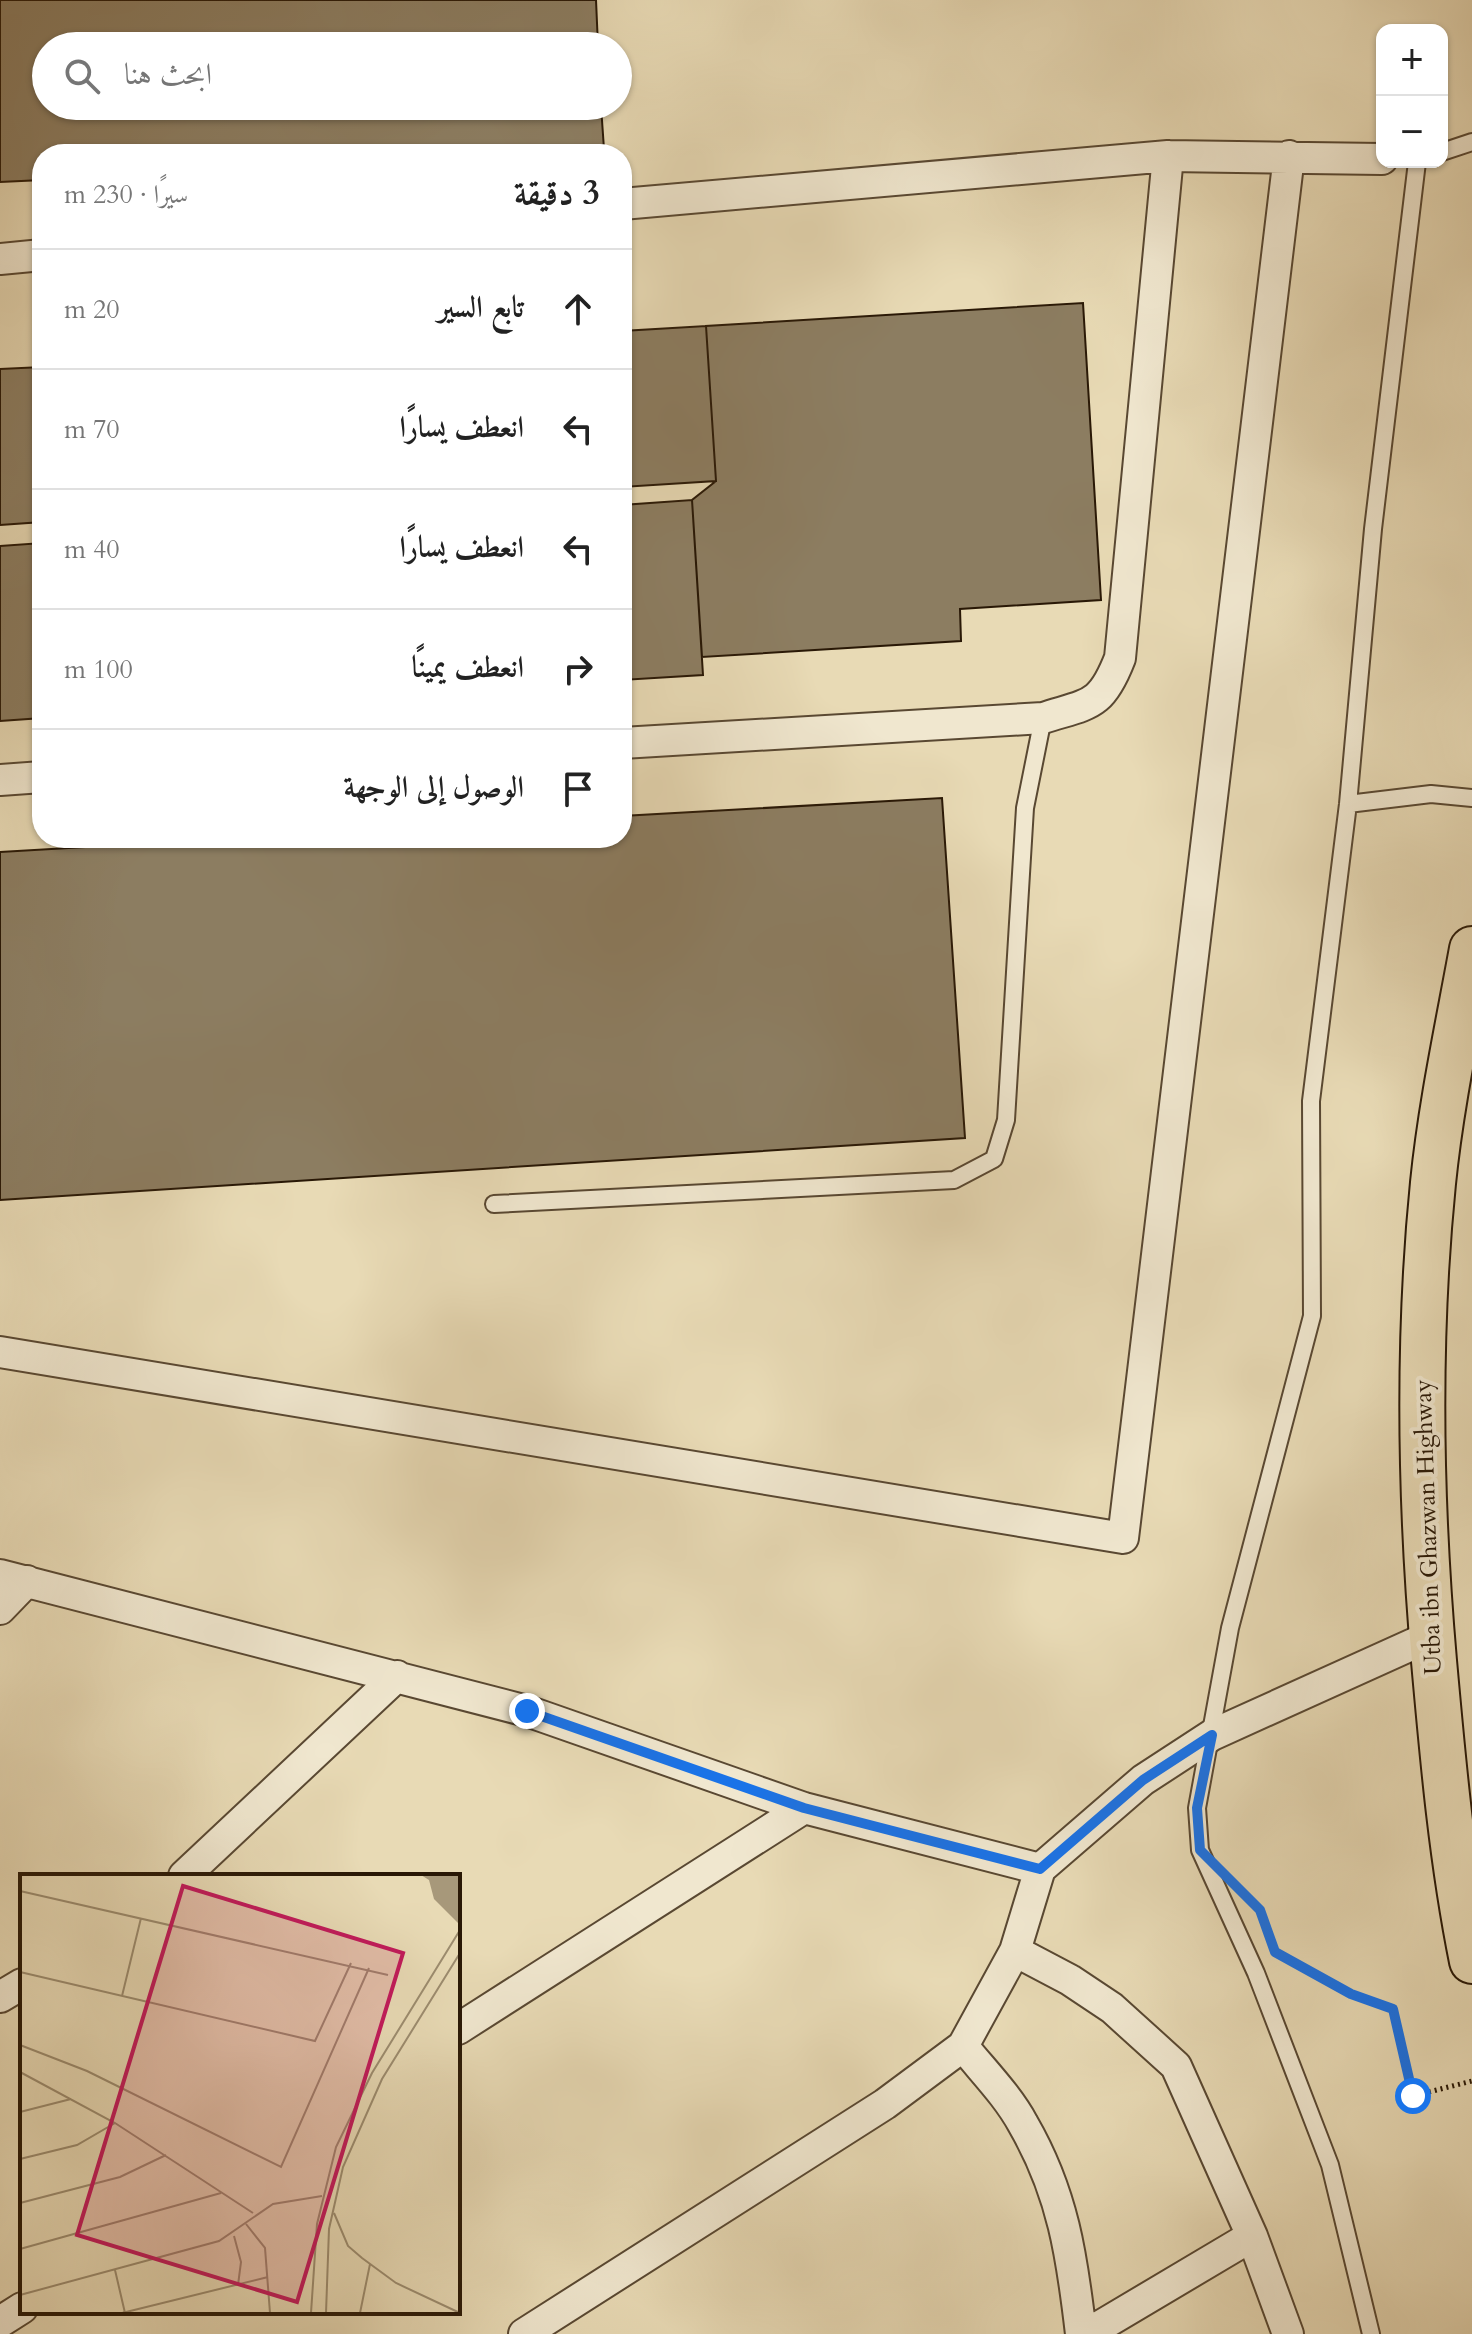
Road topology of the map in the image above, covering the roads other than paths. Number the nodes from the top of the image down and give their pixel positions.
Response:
1 (1472, 142) edge
2 (1448, 150) edge
3 (1168, 156) junction
4 (1289, 156) junction
5 (1376, 159) edge
6 (1416, 168) edge
7 (632, 203) edge
8 (32, 256) edge
9 (0, 259) edge
10 (1043, 718) junction
11 (632, 742) edge
12 (32, 778) edge
13 (0, 780) edge
14 (1472, 798) edge
15 (1348, 804) junction
16 (1472, 949) edge
17 (494, 1204) dead end
18 (0, 1352) edge
19 (14, 1578) edge
20 (0, 1609) edge
21 (1431, 1636) junction
22 (397, 1676) junction
23 (1212, 1735) junction
24 (804, 1808) junction
25 (1040, 1869) junction
26 (186, 1874) edge
27 (1015, 1951) junction
28 (1472, 1961) edge
29 (20, 1985) edge
30 (0, 1997) edge
31 (460, 2028) edge
32 (963, 2046) junction
33 (1252, 2236) junction
34 (20, 2309) edge
35 (0, 2322) edge
36 (524, 2334) edge
37 (1081, 2334) edge
38 (1087, 2334) edge
39 (1288, 2334) edge
40 (1371, 2334) edge

1 - 2 lane
3 - 4 street
3 - 7 street
3 - 10 street
4 - 5 street
4 - 18 street
6 - 15 lane
8 - 9 street
10 - 11 street
10 - 17 lane
12 - 13 street
14 - 15 lane
15 - 23 lane
16 - 21 highway, Utba ibn Ghazwan Highway
19 - 20 street
19 - 22 street
21 - 23 street
21 - 28 highway, Utba ibn Ghazwan Highway
22 - 24 street
22 - 26 street
23 - 25 street
23 - 40 lane
24 - 25 street
24 - 31 street
25 - 27 street
27 - 32 street
27 - 33 street
29 - 30 street
32 - 36 street
32 - 37 street
33 - 38 street
33 - 39 street
34 - 35 street

